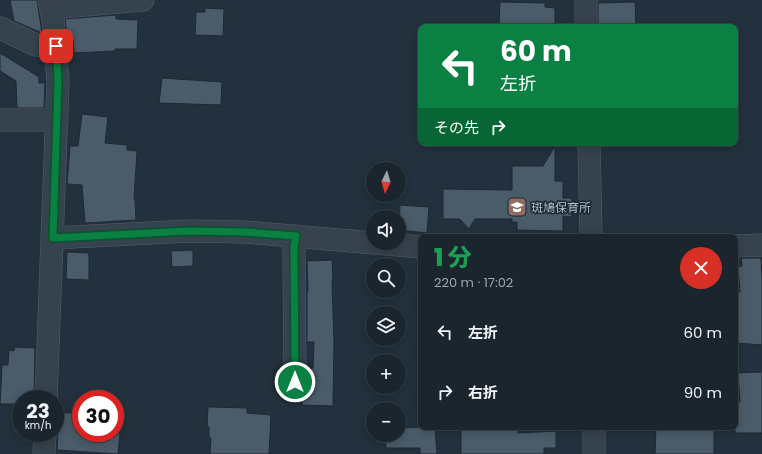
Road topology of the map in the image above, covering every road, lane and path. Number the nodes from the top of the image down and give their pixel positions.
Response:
1 (143, 0) edge
2 (586, 0) edge
3 (53, 3) edge
4 (586, 24) edge
5 (0, 28) edge
6 (56, 46) junction
7 (0, 120) edge
8 (57, 120) junction
9 (589, 146) edge
10 (591, 234) edge
11 (296, 236) junction
12 (53, 238) junction
13 (762, 245) edge
14 (738, 246) edge
15 (418, 247) edge
16 (295, 382) dead end
17 (46, 390) edge
18 (594, 430) edge
19 (45, 442) edge
20 (44, 454) edge
21 (594, 454) edge

1 - 3 street
2 - 4 street
3 - 6 street
5 - 6 street
6 - 8 street
7 - 8 street
8 - 12 street
9 - 10 street
11 - 12 street
11 - 15 street
11 - 16 street
12 - 17 street
13 - 14 street
18 - 21 street
19 - 20 street

